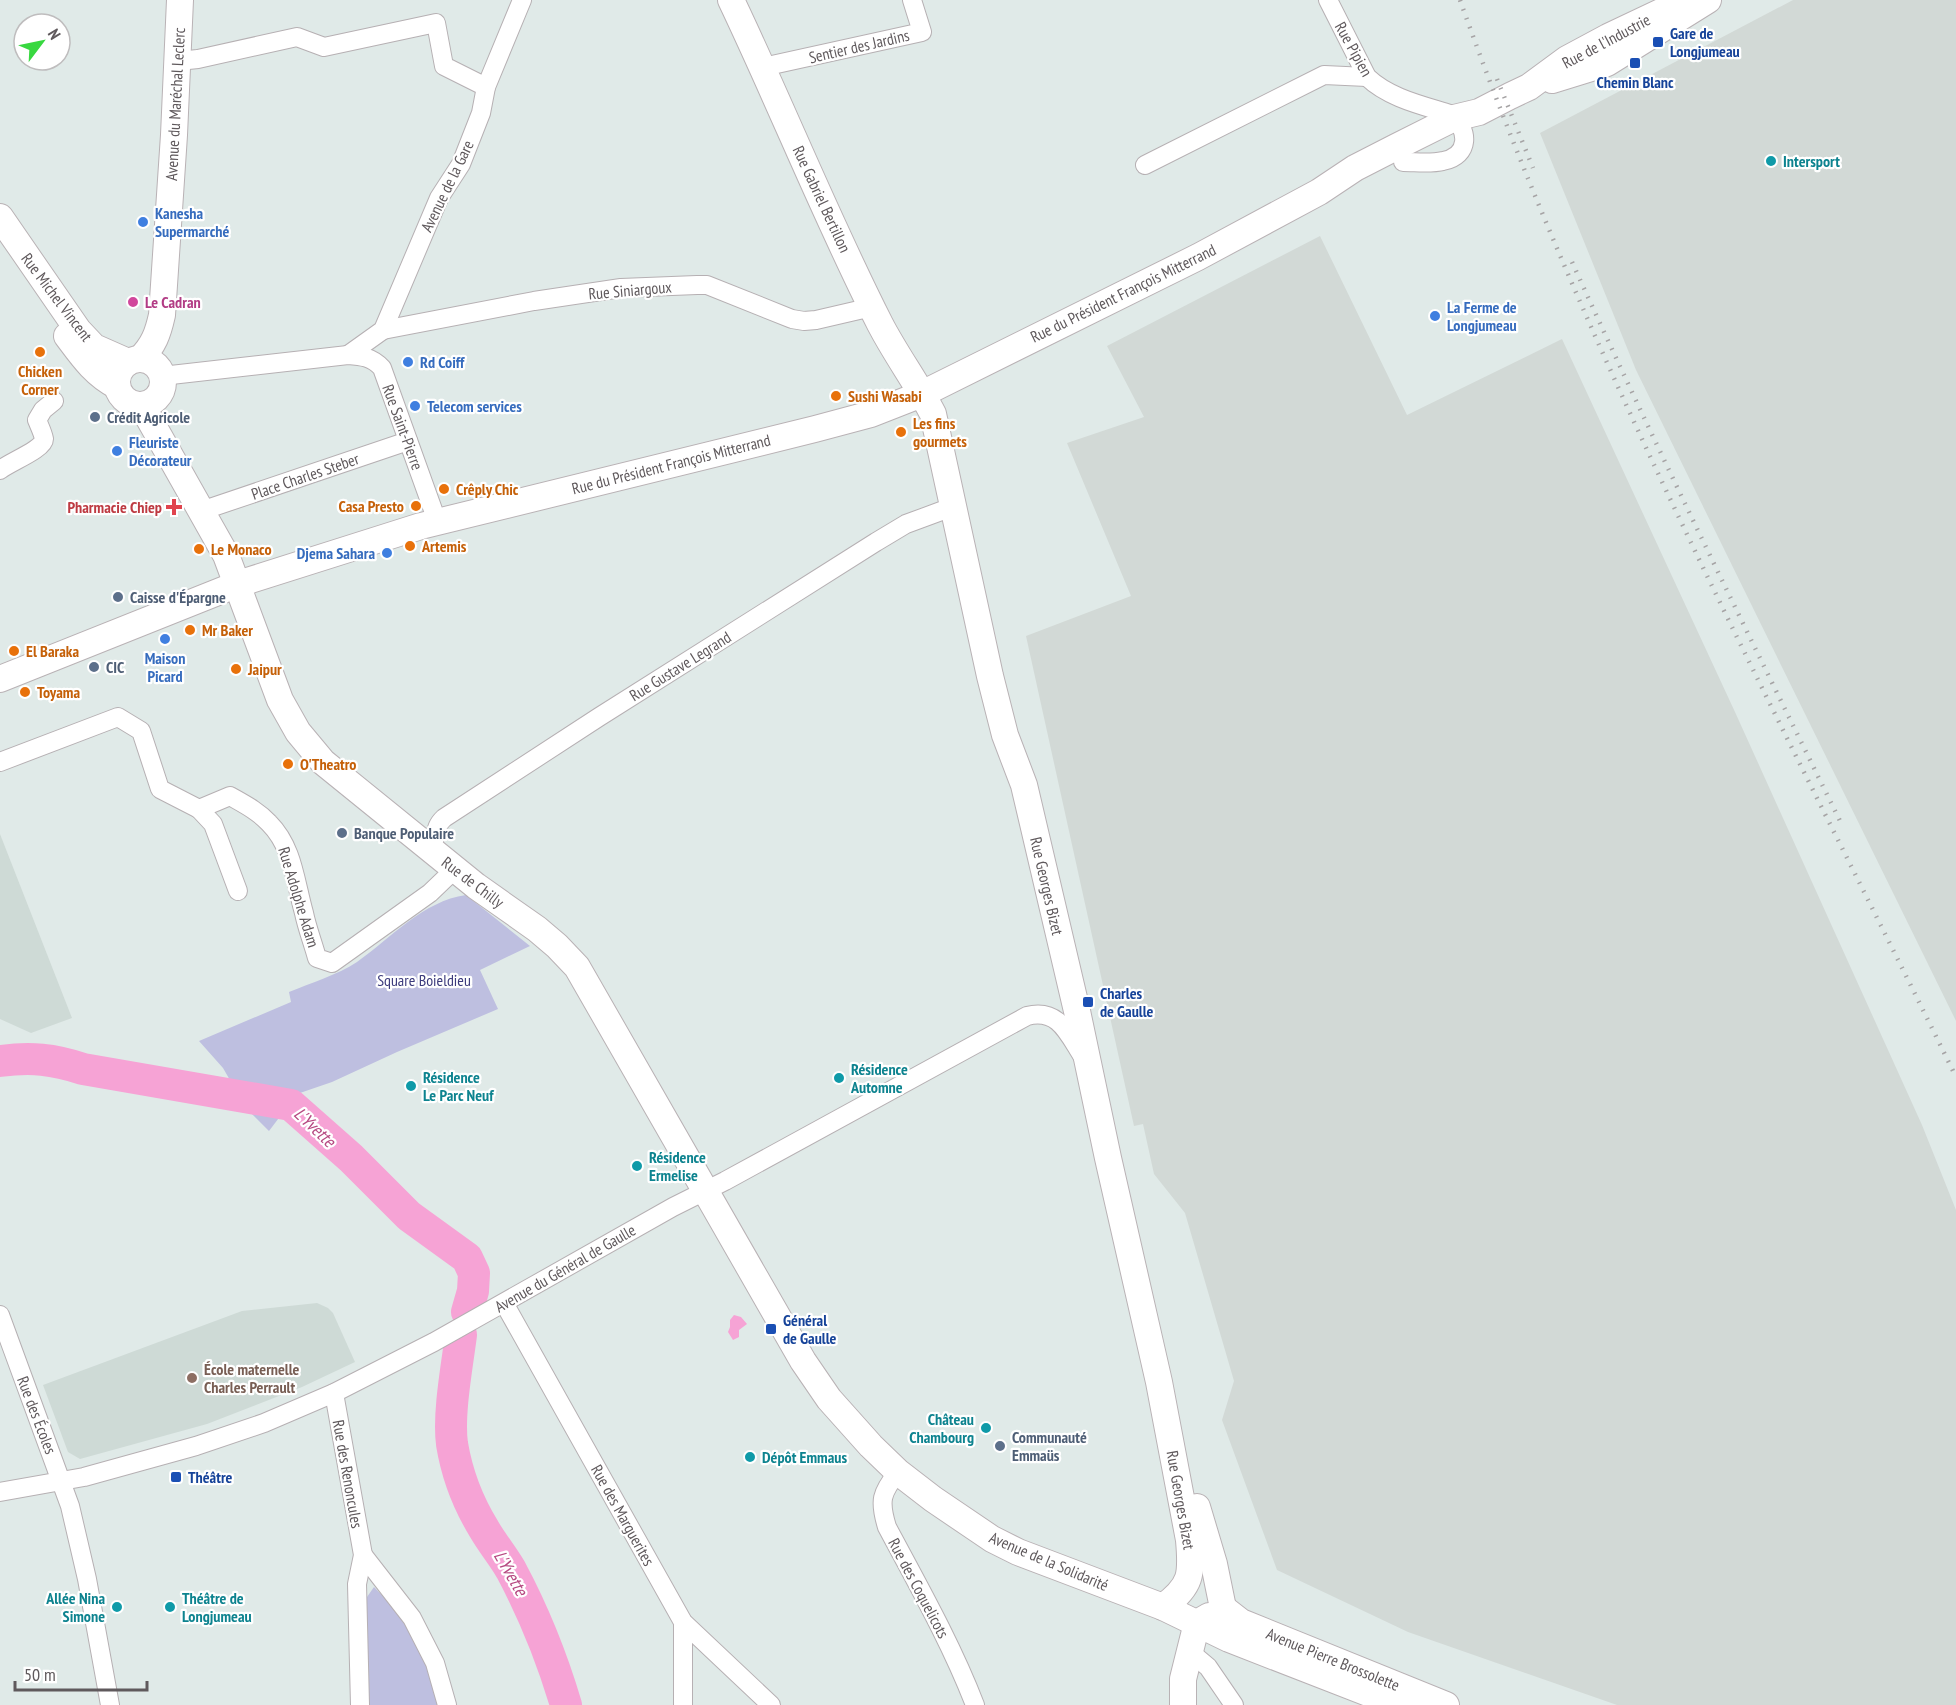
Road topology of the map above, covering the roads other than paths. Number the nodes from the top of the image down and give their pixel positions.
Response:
1 (180, 0) edge
2 (522, 0) edge
3 (731, 0) edge
4 (912, 0) edge
5 (1328, 0) edge
6 (1686, 0) edge
7 (1708, 0) edge
8 (178, 61) junction
9 (763, 67) junction
10 (1367, 77) junction
11 (486, 87) junction
12 (1529, 87) junction
13 (1472, 116) junction
14 (1145, 165) dead end
15 (0, 217) edge
16 (0, 237) edge
17 (872, 307) junction
18 (383, 330) junction
19 (348, 355) junction
20 (148, 367) junction
21 (117, 386) junction
22 (922, 394) junction
23 (54, 401) dead end
24 (142, 405) junction
25 (408, 441) junction
26 (0, 470) edge
27 (952, 507) junction
28 (201, 511) junction
29 (437, 521) junction
30 (238, 584) junction
31 (0, 679) edge
32 (0, 762) edge
33 (199, 809) junction
34 (430, 849) junction
35 (455, 869) junction
36 (238, 891) dead end
37 (1088, 1064) junction
38 (706, 1190) junction
39 (504, 1303) junction
40 (0, 1315) edge
41 (1159, 1382) junction
42 (334, 1393) junction
43 (898, 1472) junction
44 (62, 1480) junction
45 (0, 1492) edge
46 (363, 1555) junction
47 (1163, 1607) junction
48 (1223, 1608) junction
49 (683, 1622) junction
50 (1197, 1623) junction
51 (1189, 1651) junction
52 (110, 1705) edge
53 (360, 1705) edge
54 (447, 1705) edge
55 (684, 1705) edge
56 (771, 1705) edge
57 (975, 1705) edge
58 (1184, 1705) edge
59 (1234, 1705) edge
60 (1399, 1705) edge
61 (1446, 1705) edge

1 - 8 main road, Avenue du Maréchal Leclerc
2 - 11 street, Avenue de la Gare
3 - 9 main road, Rue Gabriel Bertillon
4 - 9 street, Sentier des Jardins
5 - 10 street, Rue Pipien
6 - 12 main road, Rue de l'Industrie
7 - 12 main road, Rue de l'Industrie
8 - 11 street
8 - 20 main road, Avenue du Maréchal Leclerc
9 - 17 main road, Rue Gabriel Bertillon
10 - 13 street, Rue Pipien
10 - 14 street
11 - 18 street, Avenue de la Gare
12 - 13 main road, Rue de l'Industrie
13 - 22 main road, Rue du Président François Mitterrand
15 - 20 main road, Rue Michel Vincent
16 - 21 main road, Rue Michel Vincent
17 - 18 street, Rue Siniargoux
17 - 22 main road, Rue Gabriel Bertillon
18 - 19 street
19 - 20 street
19 - 25 street, Rue Saint-Pierre
20 - 21 main road
20 - 24 main road
21 - 24 main road
22 - 27 main road, Rue Georges Bizet
22 - 29 main road, Rue du Président François Mitterrand
23 - 26 street
24 - 28 main road
25 - 28 street, Place Charles Steber
25 - 29 street, Rue Saint-Pierre
27 - 34 street, Rue Gustave Legrand
27 - 37 main road, Rue Georges Bizet
28 - 30 main road
29 - 30 main road, Rue du Président François Mitterrand
30 - 31 main road, Rue du Président François Mitterrand
30 - 34 main road, Rue de Chilly
32 - 33 street
33 - 35 street, Rue Adolphe Adam
33 - 36 street
34 - 35 main road, Rue de Chilly
35 - 38 main road, Rue de Chilly
37 - 38 street, Avenue du Général de Gaulle
37 - 41 main road, Rue Georges Bizet
38 - 39 street, Avenue du Général de Gaulle
38 - 43 main road, Avenue de la Solidarité
39 - 42 street, Avenue du Général de Gaulle
39 - 49 street, Rue des Marguerites
40 - 44 street, Rue des Écoles
41 - 47 main road, Rue Georges Bizet
41 - 48 main road, Rue Georges Bizet
42 - 44 street, Avenue du Général de Gaulle
42 - 46 street, Rue des Renoncules
43 - 47 main road, Avenue de la Solidarité
43 - 57 street, Rue des Coquelicots
44 - 45 street, Avenue du Général de Gaulle
44 - 52 street, Rue des Écoles
46 - 53 street, Rue des Renoncules
46 - 54 street, Rue des Renoncules
47 - 50 main road, Avenue de la Solidarité
48 - 50 main road
48 - 61 main road, Avenue Pierre Brossolette
49 - 55 street
49 - 56 street, Rue des Marguerites
50 - 51 main road
50 - 60 main road, Avenue Pierre Brossolette
51 - 58 main road
51 - 59 street

